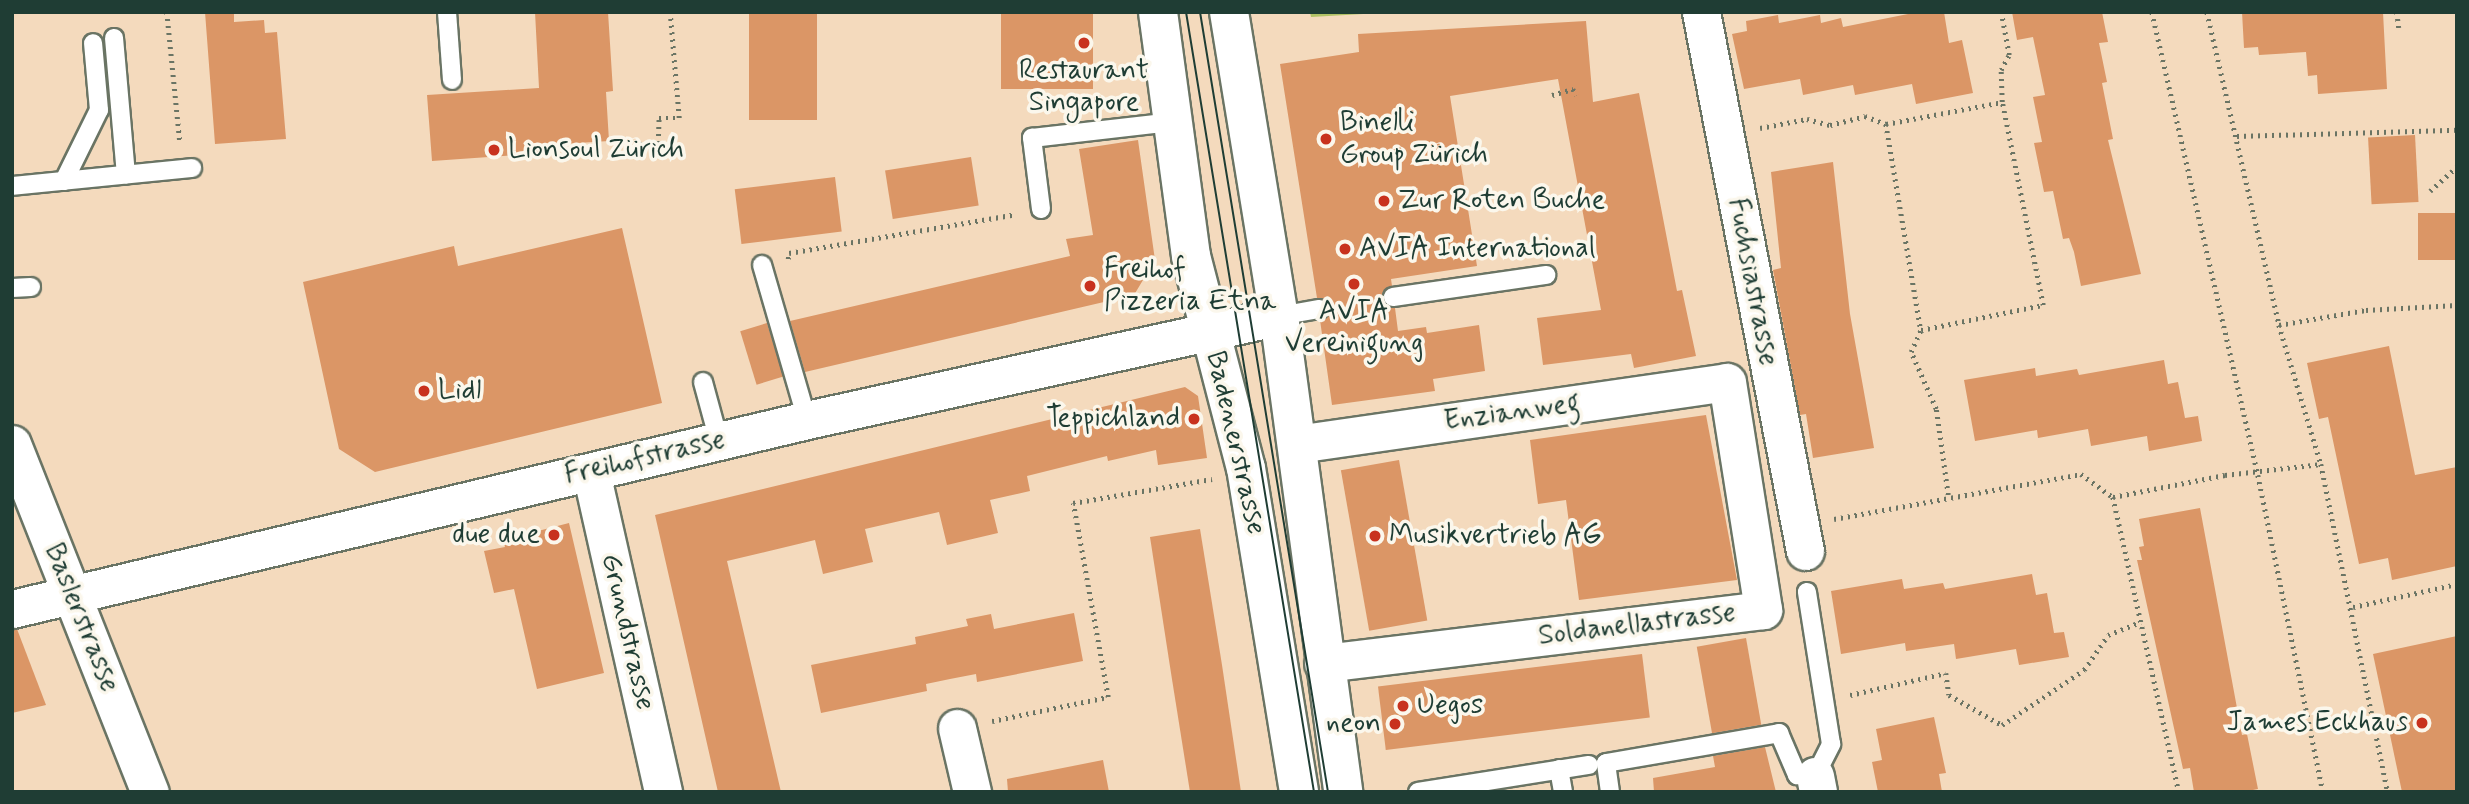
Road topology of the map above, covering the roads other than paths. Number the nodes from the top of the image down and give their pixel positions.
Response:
1 (447, 12) edge
2 (1158, 12) edge
3 (1229, 12) edge
4 (1701, 12) edge
5 (114, 38) dead end
6 (93, 43) dead end
7 (452, 80) dead end
8 (1172, 122) junction
9 (187, 168) road end
10 (126, 174) junction
11 (64, 181) junction
12 (12, 186) edge
13 (1041, 209) road end
14 (762, 265) dead end
15 (1546, 275) dead end
16 (31, 287) dead end
17 (12, 288) edge
18 (1393, 297) dead end
19 (1319, 309) dead end
20 (1279, 316) junction
21 (1208, 331) junction
22 (703, 382) dead end
23 (1727, 382) joint
24 (807, 420) junction
25 (719, 441) junction
26 (12, 444) edge
27 (1297, 444) junction
28 (591, 472) junction
29 (1802, 539) road end
30 (1807, 592) dead end
31 (73, 594) junction
32 (12, 609) edge
33 (1323, 663) junction
34 (957, 728) road end
35 (1589, 765) dead end
36 (1559, 769) junction
37 (1817, 784) edge
38 (150, 792) edge
39 (663, 792) edge
40 (972, 792) edge
41 (1299, 792) edge
42 (1343, 792) edge
43 (1418, 792) edge
44 (1563, 792) edge
45 (1610, 792) edge

1 - 7 lane
2 - 8 street, Badenerstrasse
3 - 20 street, Badenerstrasse
4 - 29 street, Fuchsiastrasse
5 - 10 lane
6 - 11 lane
8 - 13 lane
8 - 21 street, Badenerstrasse
9 - 10 lane
10 - 11 lane
11 - 12 lane
14 - 24 lane
15 - 18 lane
16 - 17 lane
19 - 20 lane
20 - 21 street, Freihofstrasse
20 - 27 street, Badenerstrasse
21 - 24 street, Freihofstrasse
21 - 41 street, Badenerstrasse
22 - 25 lane
23 - 27 street, Enzianweg
23 - 33 street, Soldanellastrasse
24 - 25 street, Freihofstrasse
25 - 28 street, Freihofstrasse
26 - 31 street, Baslerstrasse
27 - 33 street, Badenerstrasse
28 - 31 street, Freihofstrasse
28 - 39 street, Grundstrasse
30 - 37 lane
31 - 32 street, Freihofstrasse
31 - 38 street, Baslerstrasse
33 - 42 street, Badenerstrasse
34 - 40 street
35 - 36 lane
36 - 43 lane
36 - 44 lane
37 - 45 lane

